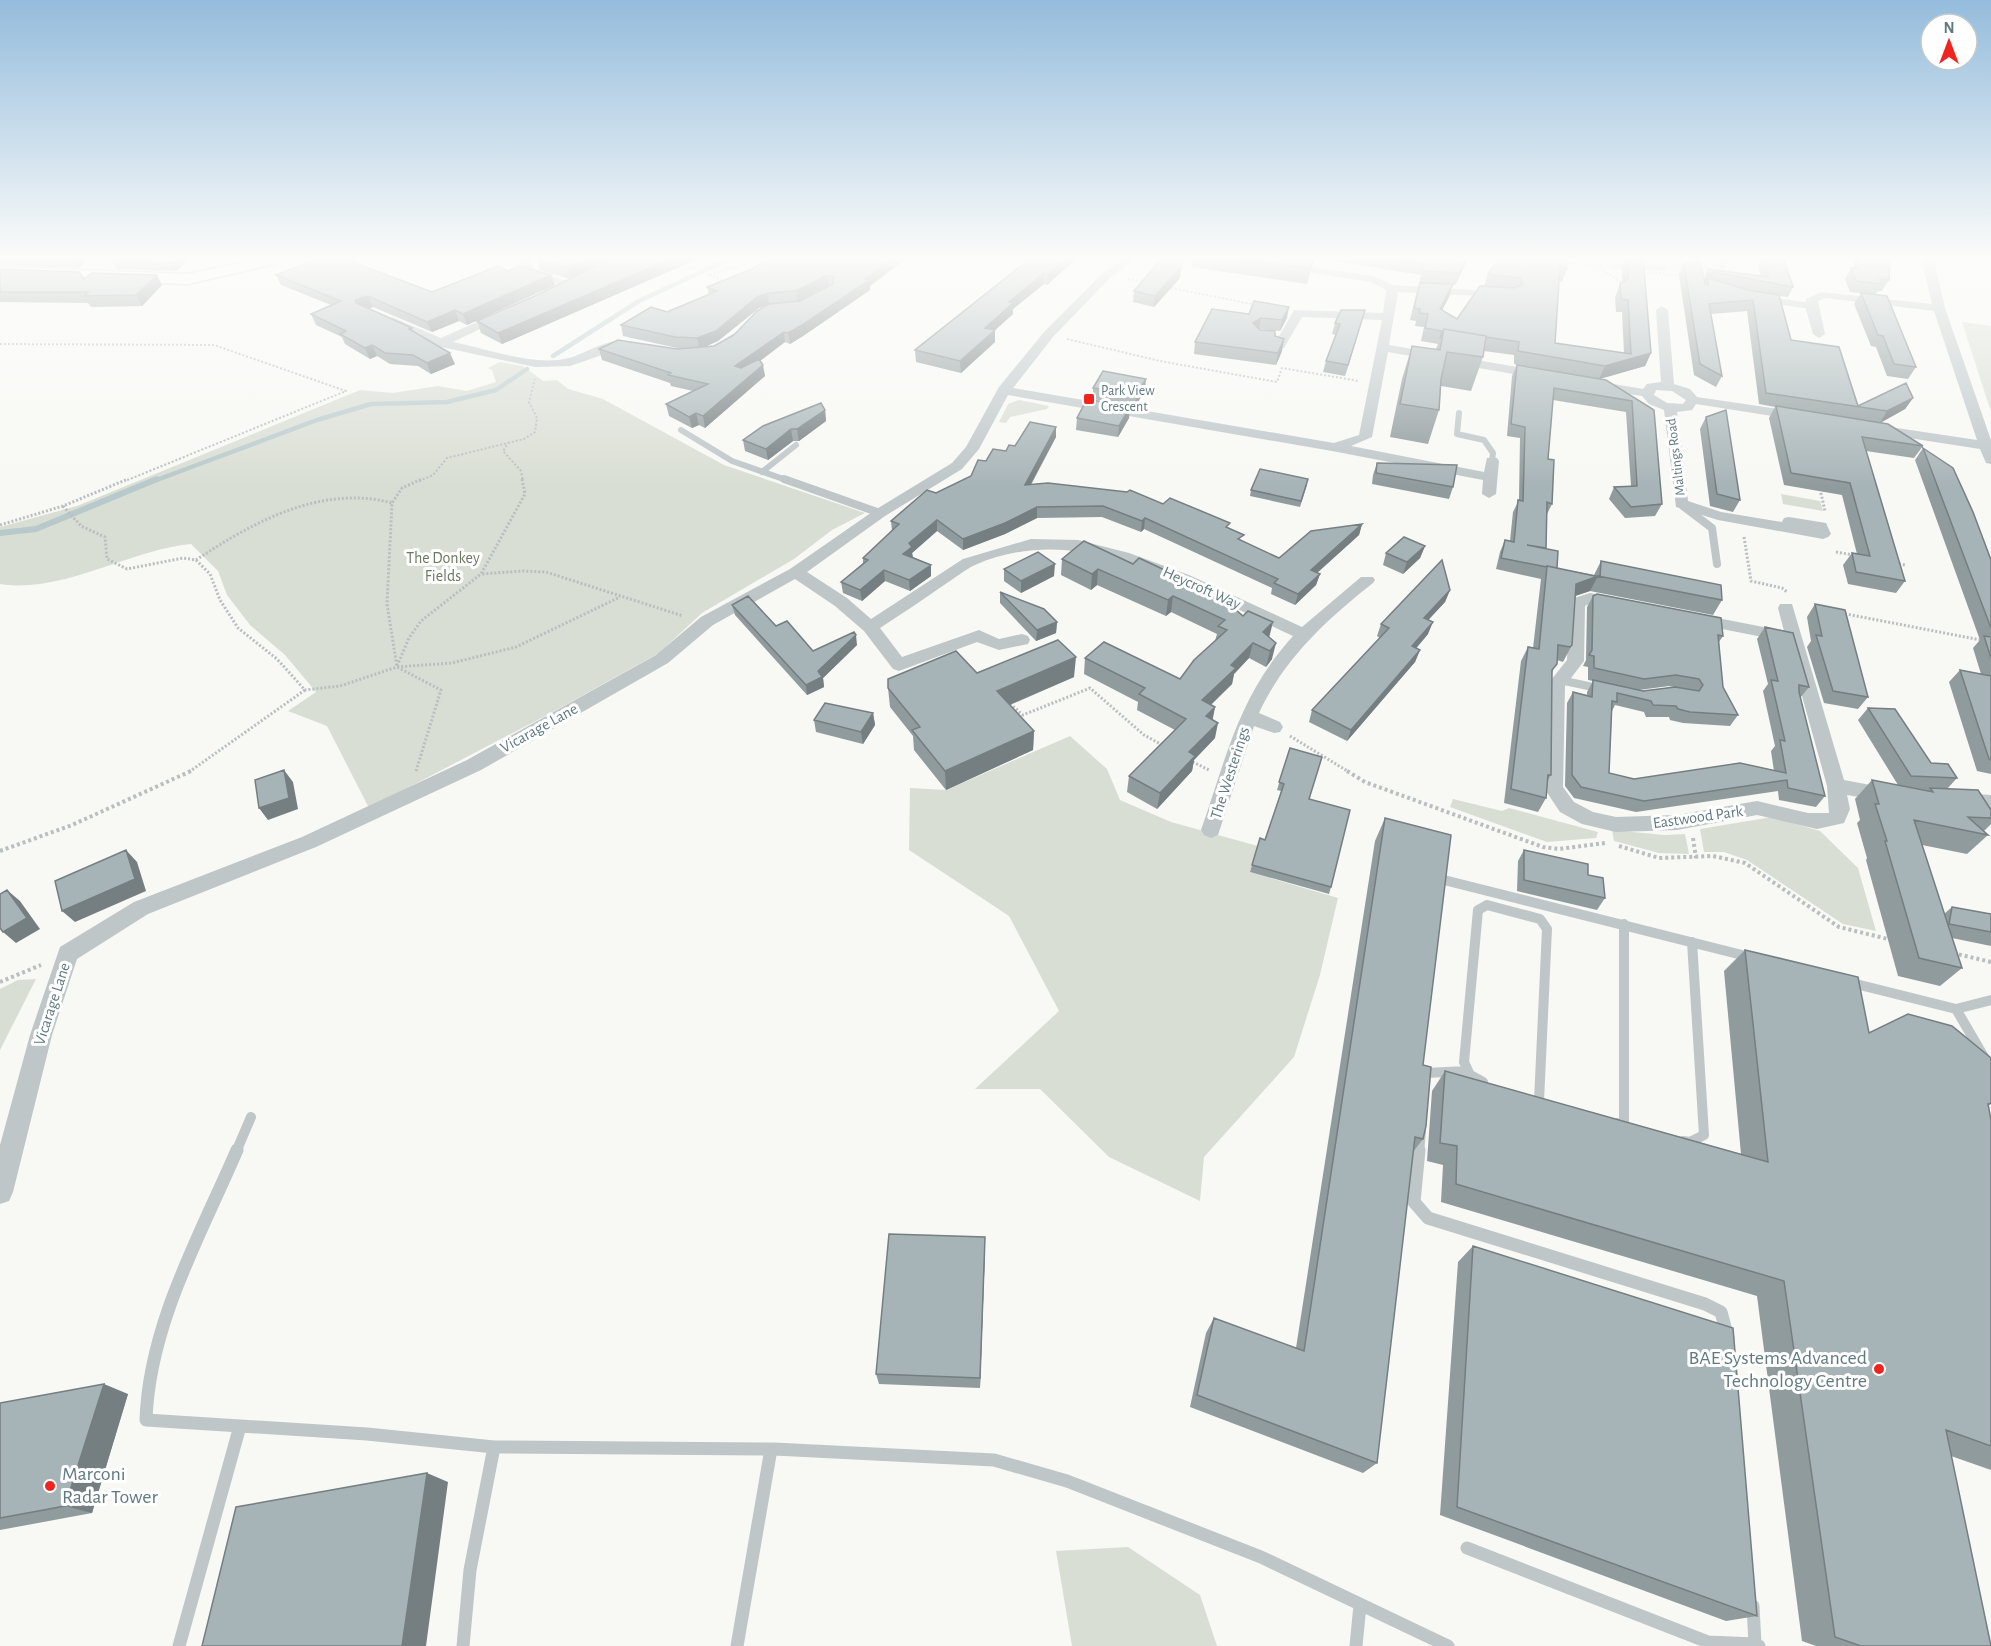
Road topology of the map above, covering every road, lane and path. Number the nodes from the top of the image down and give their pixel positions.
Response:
1 (420, 334) edge
2 (462, 334) edge
3 (1049, 334) joint
4 (1286, 334) edge
5 (1386, 334) edge
6 (1664, 334) edge
7 (1948, 334) edge
8 (1267, 336) edge
9 (441, 343) junction
10 (0, 344) edge
11 (637, 347) edge
12 (1384, 348) junction
13 (543, 363) junction
14 (1555, 378) edge
15 (1577, 381) edge
16 (1377, 384) junction
17 (1668, 386) junction
18 (1004, 390) junction
19 (1646, 393) junction
20 (1693, 400) junction
21 (1670, 408) junction
22 (1460, 413) dead end
23 (1813, 419) edge
24 (1860, 426) edge
25 (681, 430) dead end
26 (509, 442) junction
27 (796, 445) dead end
28 (1335, 447) junction
29 (1989, 453) edge
30 (1492, 461) joint
31 (762, 472) junction
32 (1490, 477) junction
33 (1489, 494) dead end
34 (392, 502) junction
35 (1681, 504) junction
36 (63, 506) junction
37 (880, 513) junction
38 (0, 525) edge
39 (1790, 528) dead end
40 (1744, 537) dead end
41 (1836, 552) dead end
42 (1859, 556) edge
43 (196, 560) junction
44 (1893, 563) edge
45 (1717, 564) dead end
46 (1905, 565) dead end
47 (796, 572) junction
48 (482, 574) junction
49 (1367, 580) dead end
50 (620, 597) junction
51 (1787, 602) joint
52 (1830, 610) edge
53 (707, 621) junction
54 (870, 627) junction
55 (1302, 634) junction
56 (1794, 638) junction
57 (1022, 640) dead end
58 (1991, 642) edge
59 (397, 667) junction
60 (1560, 680) junction
61 (305, 690) junction
62 (1611, 691) edge
63 (1005, 699) edge
64 (1248, 716) junction
65 (1274, 728) joint
66 (1172, 750) edge
67 (1181, 755) edge
68 (1228, 781) junction
69 (1836, 786) junction
70 (1911, 797) edge
71 (407, 798) junction
72 (1945, 800) edge
73 (1991, 802) edge
74 (1211, 830) dead end
75 (0, 851) edge
76 (1444, 880) edge
77 (1624, 924) junction
78 (1899, 941) dead end
79 (1692, 942) junction
80 (1943, 951) edge
81 (68, 953) junction
82 (1766, 961) edge
83 (1991, 962) edge
84 (1842, 981) edge
85 (0, 982) edge
86 (1991, 1000) edge
87 (1956, 1009) junction
88 (1991, 1069) edge
89 (1466, 1071) junction
90 (1495, 1086) edge
91 (1424, 1097) edge
92 (1539, 1100) edge
93 (251, 1117) dead end
94 (1603, 1119) edge
95 (1422, 1120) edge
96 (1668, 1138) edge
97 (0, 1192) edge
98 (1730, 1352) edge
99 (240, 1426) junction
100 (494, 1446) junction
101 (771, 1449) junction
102 (1467, 1548) dead end
103 (1751, 1587) edge
104 (1360, 1605) junction
105 (1757, 1645) edge
106 (179, 1646) edge
107 (463, 1646) edge
108 (737, 1646) edge
109 (1356, 1646) edge
110 (1448, 1646) edge

1 - 9 street
2 - 9 street
3 - 16 path
3 - 18 street, Vicarage Lane
4 - 8 street
5 - 12 street
6 - 17 street
7 - 29 street
9 - 13 street
10 - 36 path
11 - 13 street
12 - 14 street
12 - 16 street
13 - 26 path
15 - 19 street, Maltings Road
16 - 28 street
17 - 19 street, Maltings Road
17 - 20 street, Maltings Road
18 - 28 street
18 - 37 street, Vicarage Lane
19 - 21 street, Maltings Road
20 - 21 street, Maltings Road
20 - 23 street, Maltings Road
21 - 35 street, Maltings Road
22 - 30 lane
24 - 29 street
25 - 31 lane
26 - 34 path
26 - 48 path
27 - 31 lane
28 - 32 street
30 - 32 street
31 - 37 lane
32 - 33 street
34 - 43 path
34 - 59 path
35 - 39 street, Maltings Road
35 - 45 lane
36 - 38 path
36 - 43 path
37 - 47 street, Vicarage Lane
40 - 51 path
41 - 42 path
43 - 61 path
44 - 46 path
47 - 53 street, Vicarage Lane
47 - 54 street
48 - 50 path
48 - 59 path
49 - 55 street, The Westerings
50 - 53 path
50 - 59 path
51 - 56 street, Eastwood Park
52 - 58 path
53 - 71 street, Vicarage Lane
54 - 55 street, Heycroft Way
54 - 57 street
55 - 64 street, The Westerings
56 - 60 street, Eastwood Park
56 - 69 street, Eastwood Park
59 - 61 path
59 - 71 path
60 - 62 lane
60 - 69 street, Eastwood Park
61 - 75 path
63 - 66 path
64 - 65 street, The Westerings
64 - 68 street, The Westerings
65 - 78 path
67 - 68 path
68 - 74 street, The Westerings
69 - 70 street
71 - 81 street, Vicarage Lane
72 - 73 street
76 - 77 lane
77 - 79 lane
77 - 94 lane
79 - 82 lane
79 - 96 lane
80 - 83 path
81 - 85 path
81 - 97 street, Vicarage Lane
84 - 87 lane
86 - 87 lane
87 - 88 lane
89 - 90 lane
89 - 91 lane
89 - 92 lane
93 - 99 lane
95 - 98 lane
99 - 100 lane
99 - 106 lane
100 - 101 lane
100 - 107 lane
101 - 104 lane
101 - 108 lane
102 - 105 lane
103 - 105 lane
104 - 109 lane
104 - 110 lane

